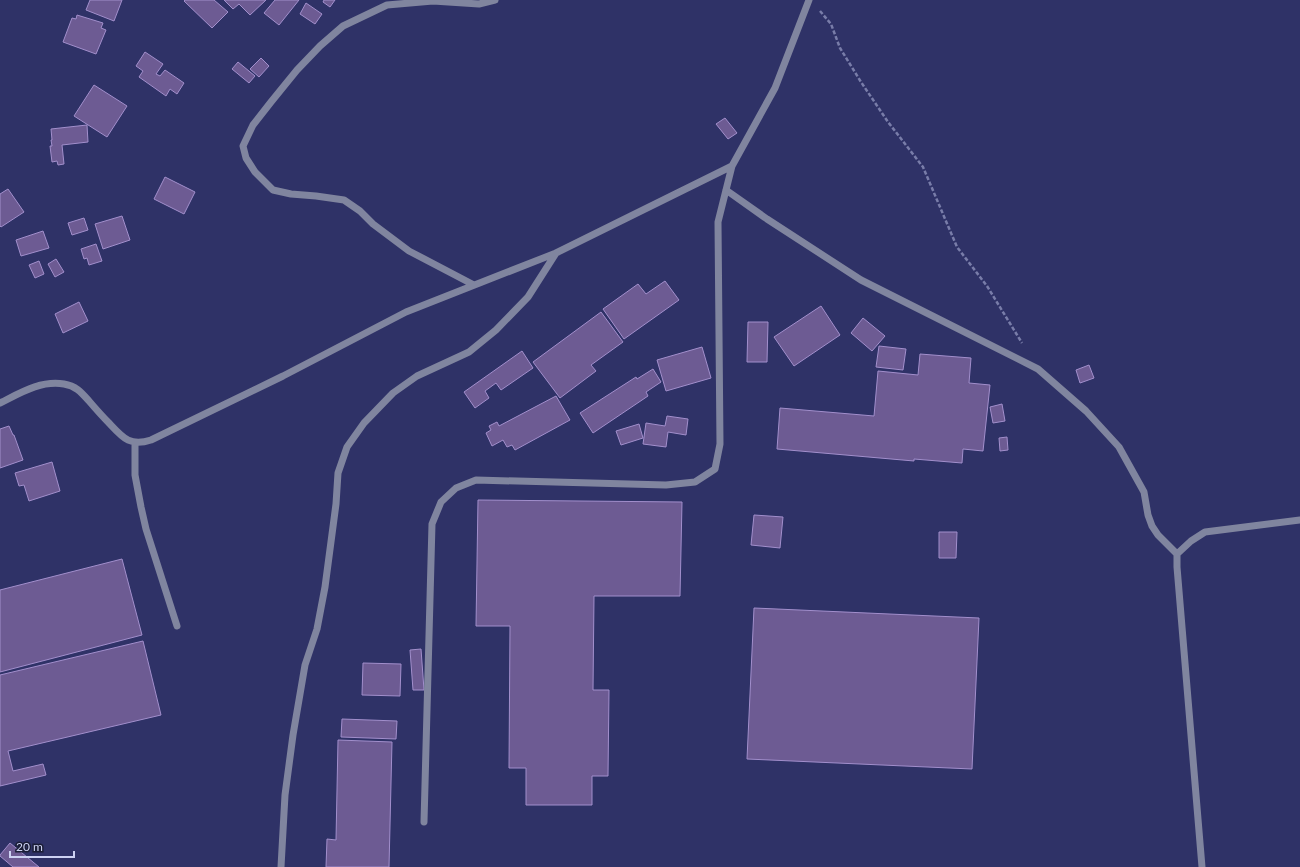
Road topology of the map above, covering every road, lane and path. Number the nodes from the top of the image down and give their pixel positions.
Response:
1 (495, 0) edge
2 (809, 0) edge
3 (819, 9) dead end
4 (732, 166) junction
5 (726, 190) junction
6 (556, 253) junction
7 (474, 285) junction
8 (1022, 344) dead end
9 (0, 402) edge
10 (135, 443) junction
11 (1300, 520) edge
12 (1177, 554) junction
13 (177, 626) dead end
14 (424, 822) dead end
15 (280, 867) edge
16 (1202, 867) edge

1 - 7 street
2 - 4 street
3 - 8 path
4 - 5 street
4 - 6 street
5 - 12 street
5 - 14 street
6 - 7 street
6 - 15 street
7 - 10 street
9 - 10 street
10 - 13 street
11 - 12 street
12 - 16 street

